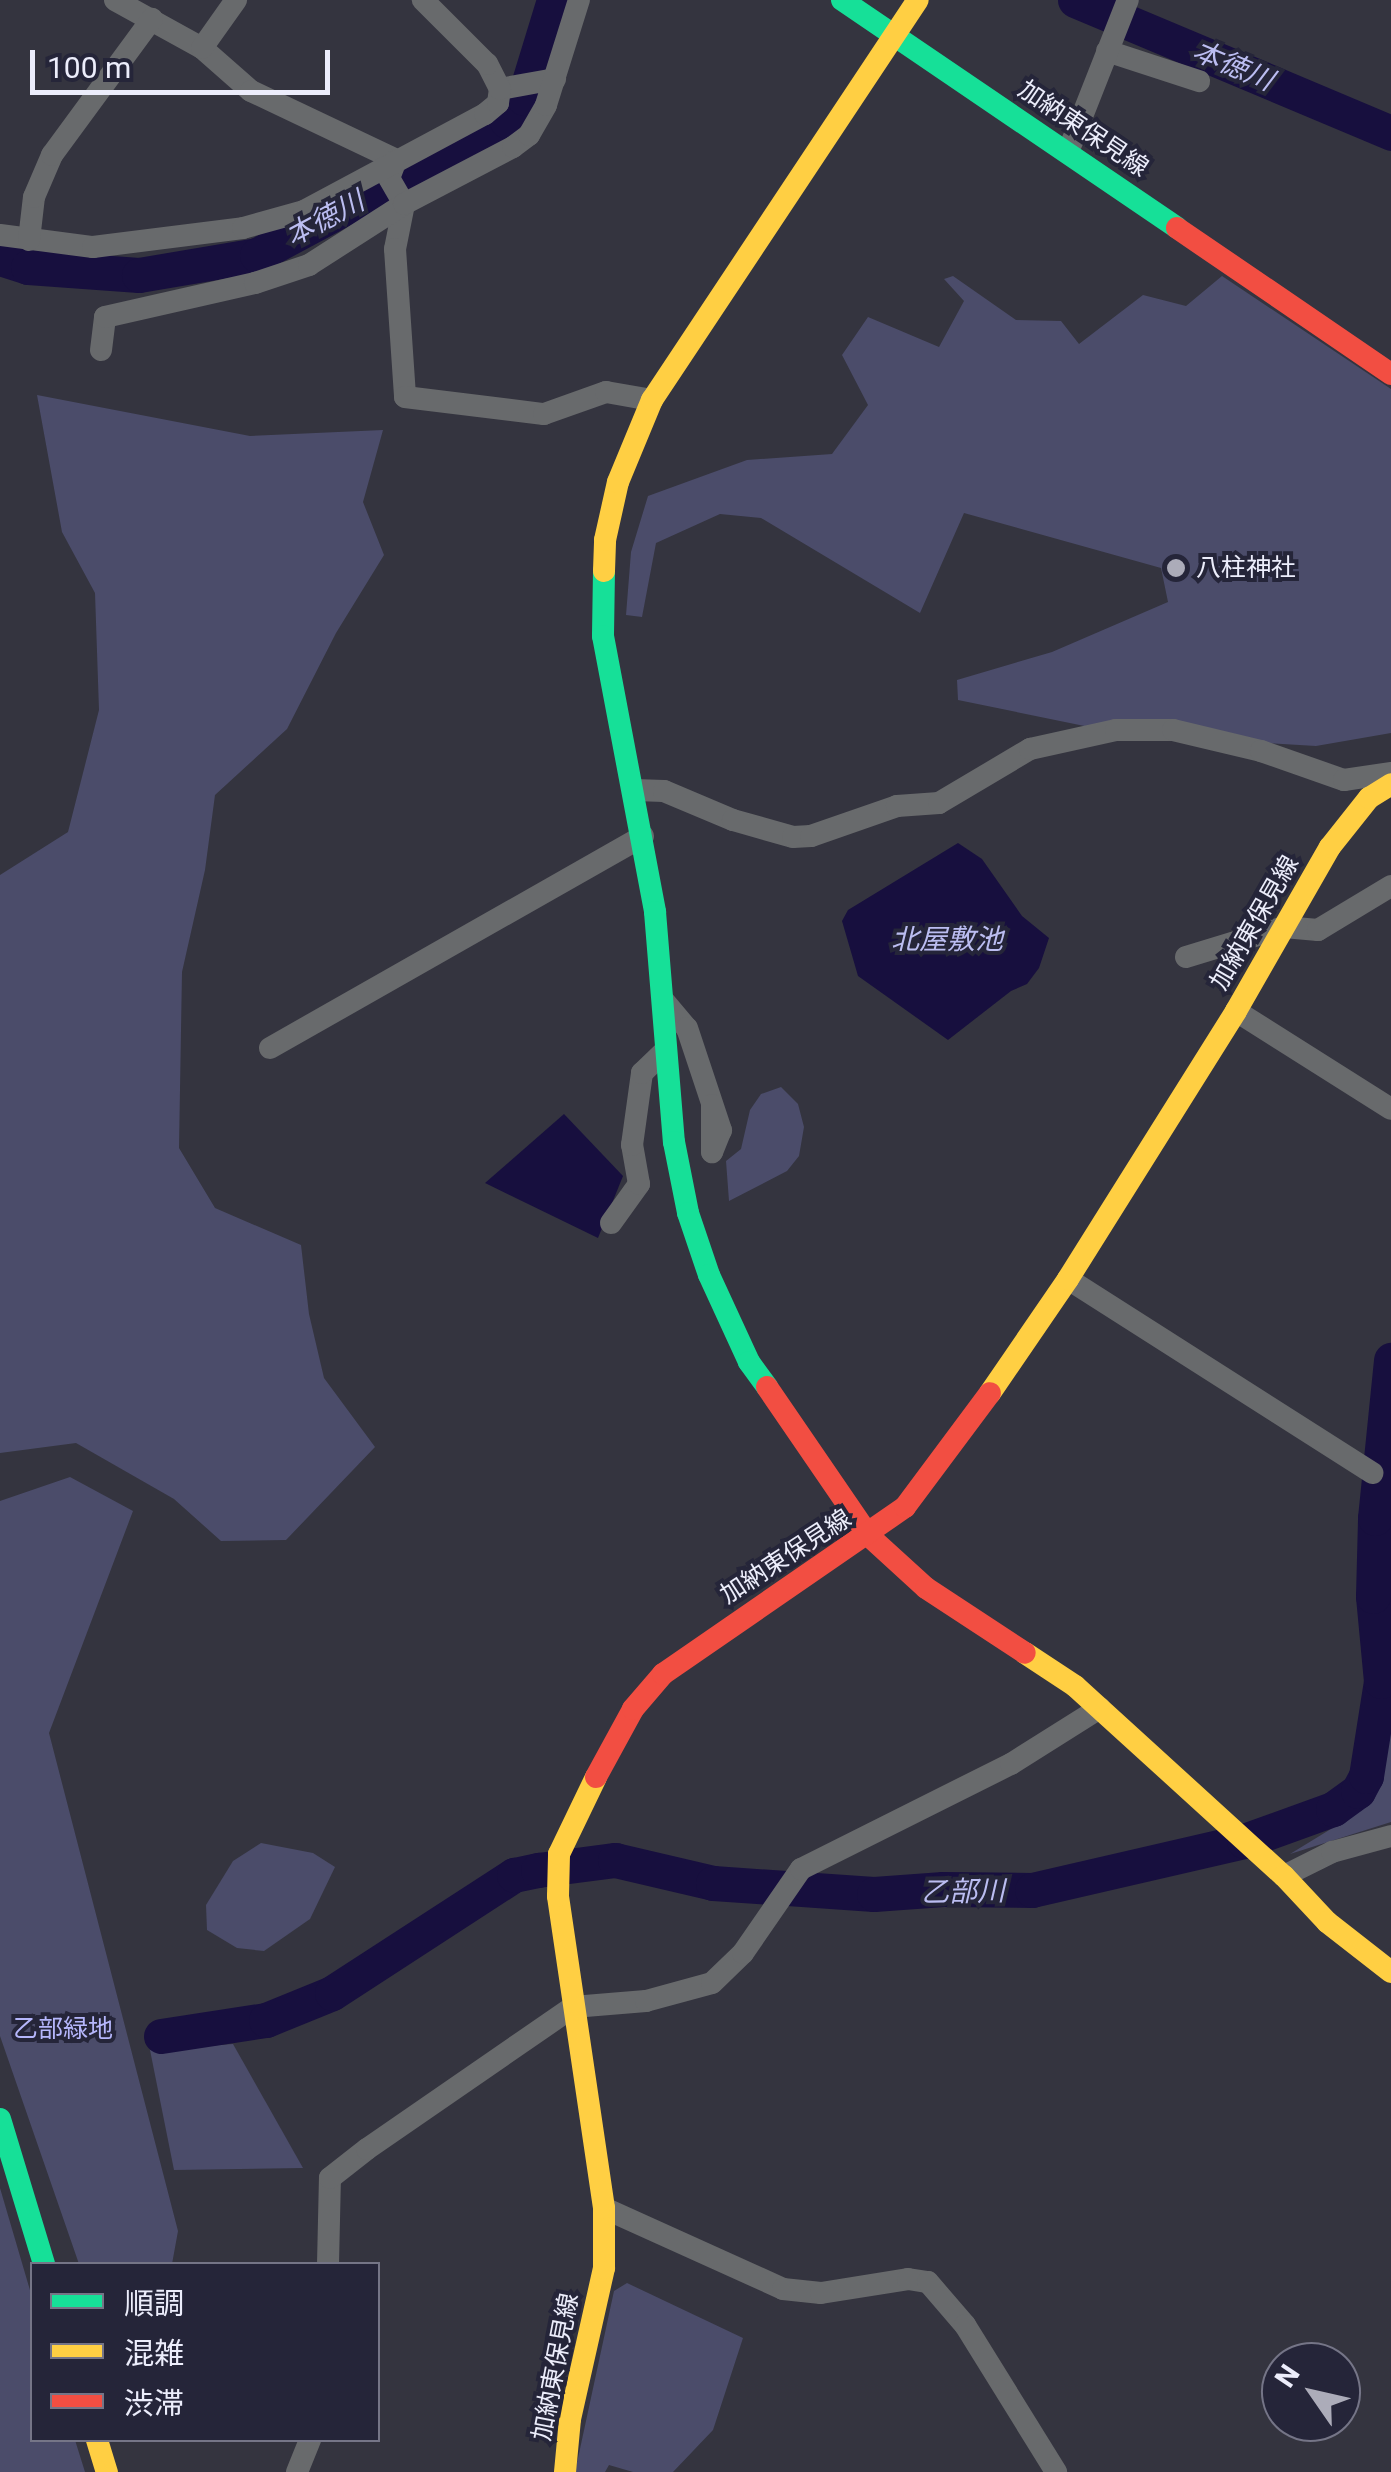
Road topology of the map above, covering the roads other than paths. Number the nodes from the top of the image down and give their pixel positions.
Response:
1 (115, 0) edge
2 (236, 0) edge
3 (423, 0) edge
4 (579, 0) edge
5 (842, 0) edge
6 (918, 0) edge
7 (1128, 0) edge
8 (152, 19) junction
9 (898, 37) junction
10 (202, 48) junction
11 (1107, 50) junction
12 (555, 79) junction
13 (1199, 81) dead end
14 (500, 89) junction
15 (1068, 152) junction
16 (393, 169) junction
17 (404, 204) junction
18 (16, 238) edge
19 (100, 350) dead end
20 (1391, 374) edge
21 (652, 400) junction
22 (1391, 773) edge
23 (1391, 784) edge
24 (636, 790) junction
25 (643, 836) junction
26 (1391, 886) edge
27 (1284, 927) junction
28 (1186, 957) dead end
29 (664, 1002) junction
30 (1236, 1011) junction
31 (270, 1048) dead end
32 (664, 1052) junction
33 (712, 1106) dead end
34 (1391, 1110) edge
35 (611, 1223) dead end
36 (1068, 1279) junction
37 (1373, 1473) dead end
38 (869, 1536) junction
39 (1100, 1708) junction
40 (1391, 1836) edge
41 (1284, 1876) junction
42 (1391, 1972) edge
43 (573, 2007) junction
44 (0, 2119) edge
45 (604, 2208) junction
46 (43, 2262) edge
47 (328, 2262) edge
48 (98, 2442) edge
49 (309, 2442) edge
50 (107, 2472) edge
51 (297, 2472) edge
52 (565, 2472) edge
53 (1056, 2472) edge

1 - 8 street
2 - 10 street
3 - 14 street
4 - 12 street
5 - 9 main road, 加納東保見線
6 - 9 main road
7 - 11 street
8 - 10 street
8 - 18 street
9 - 15 main road, 加納東保見線
9 - 21 main road
10 - 16 street
11 - 13 street
11 - 15 street
12 - 14 street
12 - 17 street
14 - 16 street
15 - 20 main road, 加納東保見線
16 - 17 street
16 - 18 street
17 - 19 street
17 - 21 street
21 - 24 main road
22 - 24 street
23 - 27 main road, 加納東保見線
24 - 25 main road
25 - 29 main road
25 - 31 street
26 - 27 street
27 - 28 street
27 - 30 main road, 加納東保見線
29 - 32 main road
29 - 33 street
30 - 34 street
30 - 36 main road, 加納東保見線
32 - 35 street
32 - 38 main road
36 - 37 street
36 - 38 main road, 加納東保見線
38 - 39 main road
38 - 43 main road, 加納東保見線
39 - 41 main road
39 - 43 street
40 - 41 street
41 - 42 main road
43 - 45 main road, 加納東保見線
43 - 47 street
44 - 46 main road
45 - 52 main road, 加納東保見線
45 - 53 street
48 - 50 main road
49 - 51 street

